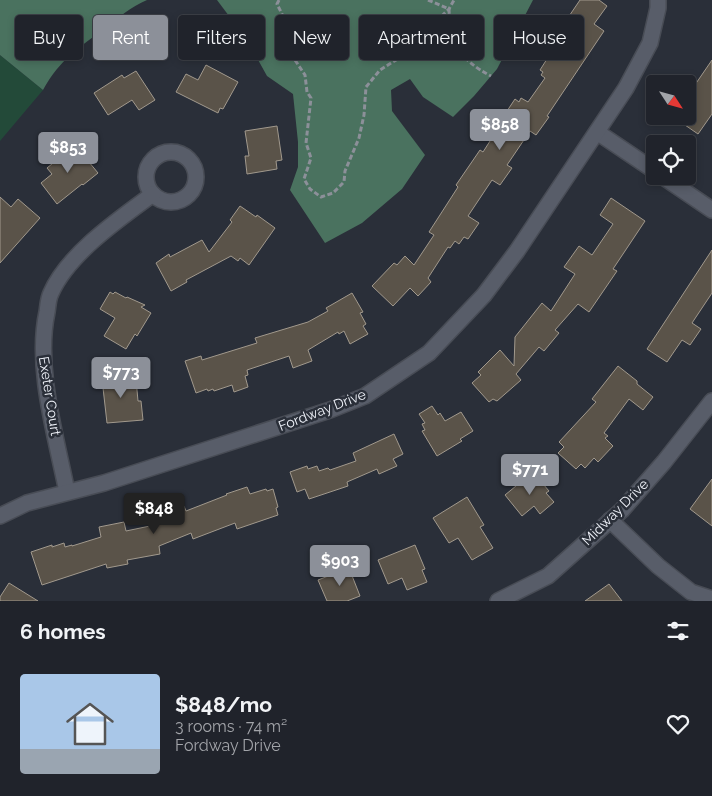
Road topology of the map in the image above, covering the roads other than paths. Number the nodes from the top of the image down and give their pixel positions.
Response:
1 (658, 0) edge
2 (597, 132) junction
3 (646, 165) edge
4 (675, 185) edge
5 (153, 194) dead end
6 (712, 210) edge
7 (712, 401) edge
8 (67, 492) junction
9 (0, 516) edge
10 (610, 520) junction
11 (712, 599) edge
12 (498, 601) edge

1 - 2 street, Fordway Drive
2 - 3 street
2 - 8 street, Fordway Drive
4 - 6 street
5 - 8 street, Exeter Court
7 - 10 street, Midway Drive
8 - 9 street, Fordway Drive
10 - 11 street
10 - 12 street, Midway Drive

